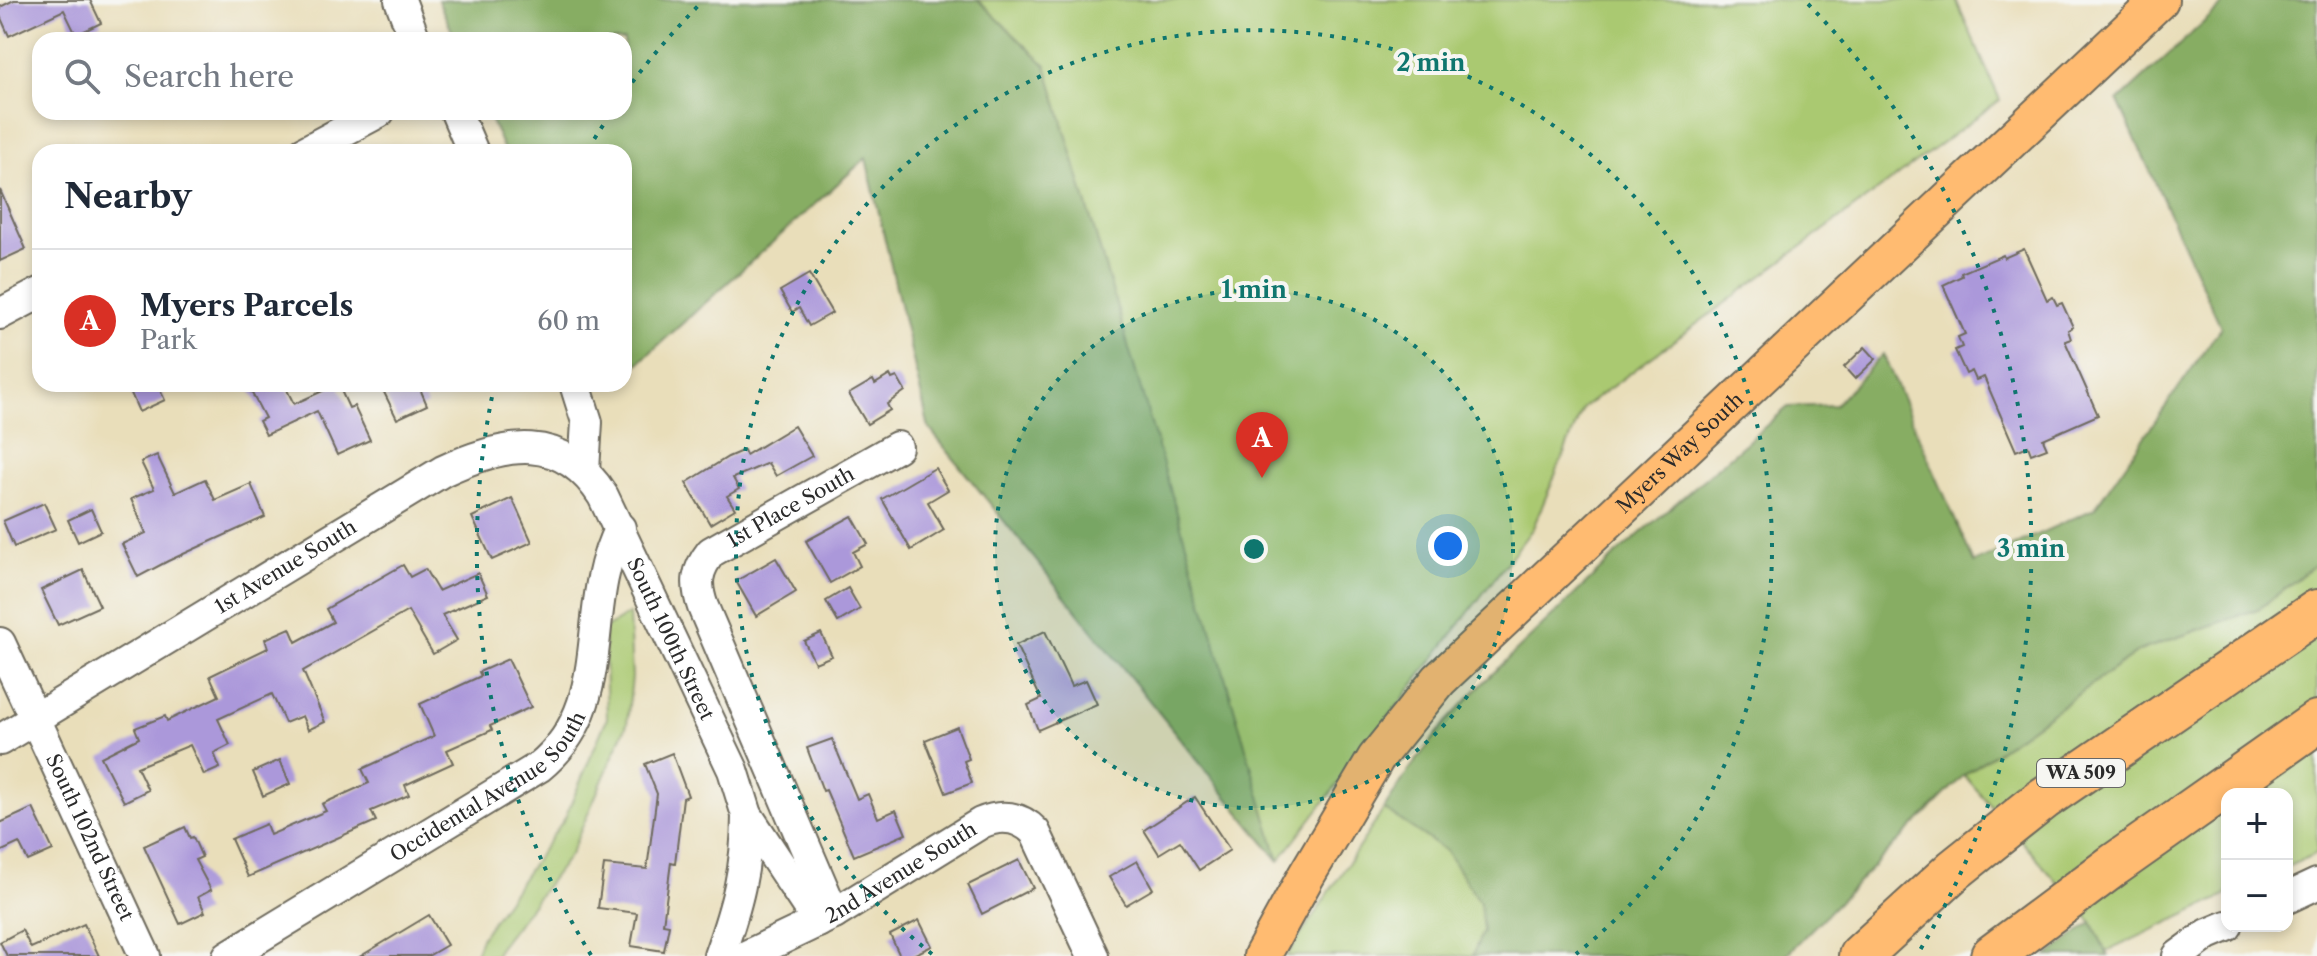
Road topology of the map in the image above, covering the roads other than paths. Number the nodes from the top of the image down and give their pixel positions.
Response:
1 (400, 0) edge
2 (2160, 0) edge
3 (412, 32) edge
4 (364, 120) edge
5 (459, 120) edge
6 (319, 144) edge
7 (470, 144) edge
8 (32, 297) edge
9 (0, 314) edge
10 (578, 392) edge
11 (897, 447) dead end
12 (584, 470) junction
13 (620, 528) junction
14 (696, 577) joint
15 (2317, 611) edge
16 (0, 643) edge
17 (36, 719) junction
18 (2317, 722) edge
19 (0, 740) edge
20 (747, 815) junction
21 (2317, 884) edge
22 (2293, 895) edge
23 (826, 918) junction
24 (2221, 929) edge
25 (145, 956) edge
26 (228, 956) edge
27 (719, 956) edge
28 (746, 956) edge
29 (1093, 956) edge
30 (1262, 956) edge
31 (1860, 956) edge
32 (1992, 956) edge
33 (2178, 956) edge

1 - 3 street
2 - 30 main road, Myers Way South
4 - 6 street
5 - 7 street
8 - 9 street
10 - 12 street
11 - 14 street, 1st Place South
12 - 13 street, South 100th Street
12 - 17 street, 1st Avenue South
13 - 20 street, South 100th Street
13 - 26 street, Occidental Avenue South
14 - 23 street, South 100th Street
15 - 31 highway, WA 509
16 - 17 street, South 102nd Street
17 - 19 street, 1st Avenue South
17 - 25 street, South 102nd Street
18 - 32 highway
20 - 23 street, South 100th Street
20 - 27 street, South 100th Street
21 - 22 street
23 - 28 street, 2nd Avenue South
23 - 29 street, 2nd Avenue South
24 - 33 street

